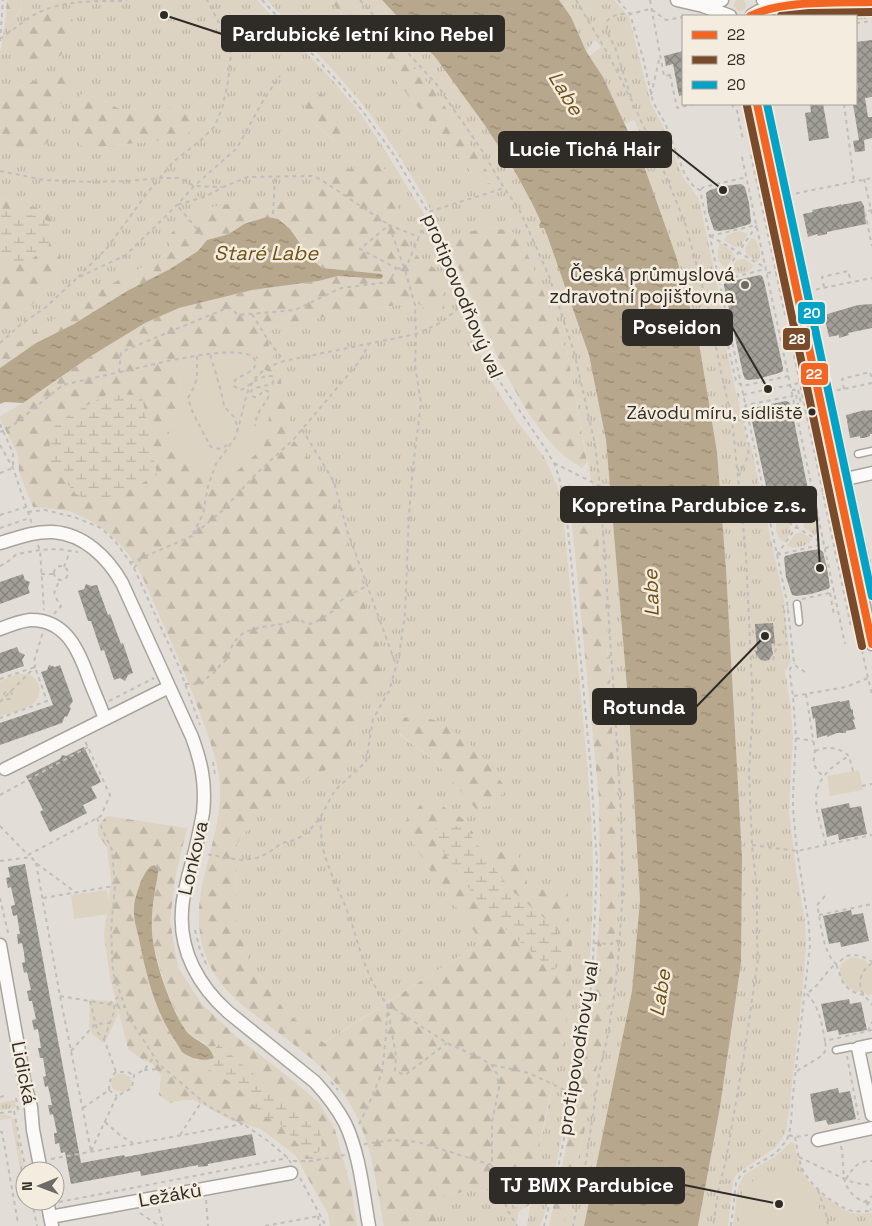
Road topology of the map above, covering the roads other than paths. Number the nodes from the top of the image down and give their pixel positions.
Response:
1 (676, 0) edge
2 (722, 0) edge
3 (726, 0) edge
4 (754, 0) edge
5 (763, 0) edge
6 (872, 2) edge
7 (802, 3) edge
8 (703, 6) junction
9 (727, 15) edge
10 (729, 15) edge
11 (751, 15) edge
12 (752, 15) edge
13 (757, 105) edge
14 (872, 451) edge
15 (858, 454) dead end
16 (872, 473) edge
17 (837, 481) junction
18 (0, 543) edge
19 (796, 602) road end
20 (799, 622) dead end
21 (0, 628) edge
22 (867, 645) edge
23 (170, 687) junction
24 (105, 719) junction
25 (5, 769) dead end
26 (0, 945) edge
27 (872, 1045) edge
28 (852, 1048) junction
29 (836, 1050) dead end
30 (872, 1115) edge
31 (872, 1128) edge
32 (818, 1140) dead end
33 (39, 1161) edge
34 (290, 1167) road end
35 (51, 1222) edge
36 (369, 1226) edge

1 - 8 street
2 - 8 street
3 - 10 street
4 - 11 street
5 - 7 street
6 - 7 street
7 - 12 street
8 - 9 street
13 - 17 street
14 - 15 lane
16 - 17 street
17 - 22 street
18 - 23 street, Lonkova
19 - 20 lane
21 - 24 street
23 - 24 street
23 - 36 street, Lonkova
24 - 25 street
26 - 33 street, Lidická
27 - 28 street
28 - 29 lane
28 - 30 street
31 - 32 street
34 - 35 street, Ležáků

